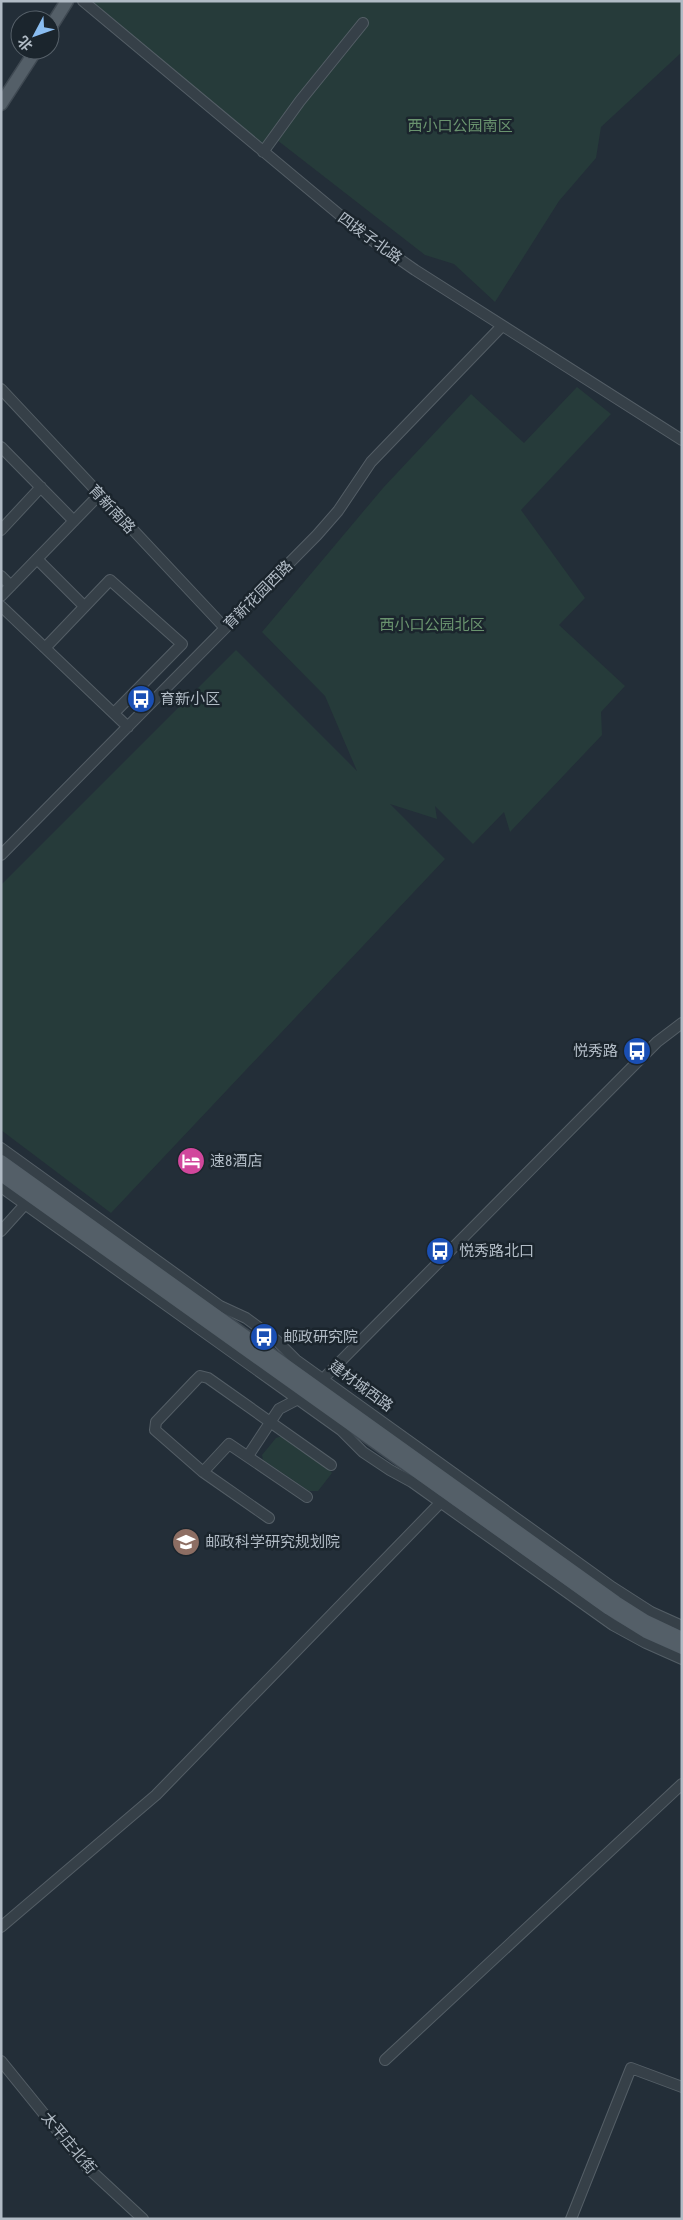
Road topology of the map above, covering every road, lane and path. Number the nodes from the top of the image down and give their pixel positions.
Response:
1 (68, 1) edge
2 (83, 1) edge
3 (60, 13) edge
4 (363, 23) dead end
5 (19, 60) edge
6 (30, 60) edge
7 (1, 88) edge
8 (1, 104) edge
9 (263, 152) junction
10 (502, 326) junction
11 (1, 389) edge
12 (682, 440) edge
13 (1, 447) edge
14 (41, 487) junction
15 (99, 495) junction
16 (74, 521) junction
17 (1, 530) edge
18 (37, 559) junction
19 (1, 576) edge
20 (11, 586) junction
21 (1, 596) edge
22 (1, 606) edge
23 (84, 606) junction
24 (225, 628) junction
25 (45, 648) junction
26 (114, 713) junction
27 (128, 727) junction
28 (1, 855) edge
29 (682, 1023) edge
30 (1, 1148) edge
31 (1, 1161) edge
32 (1, 1175) edge
33 (1, 1187) edge
34 (32, 1197) junction
35 (108, 1225) junction
36 (1, 1231) edge
37 (139, 1260) junction
38 (311, 1390) junction
39 (270, 1423) junction
40 (248, 1456) junction
41 (331, 1465) dead end
42 (203, 1472) junction
43 (307, 1497) dead end
44 (445, 1498) junction
45 (269, 1518) dead end
46 (682, 1626) edge
47 (682, 1638) edge
48 (682, 1648) edge
49 (682, 1659) edge
50 (682, 1784) edge
51 (1, 1927) edge
52 (385, 2060) dead end
53 (1, 2061) edge
54 (682, 2087) edge
55 (143, 2219) edge
56 (571, 2219) edge

1 - 3 main road
2 - 9 street, 四拨子北路
4 - 9 street
5 - 7 main road
6 - 8 main road
9 - 10 street, 四拨子北路
10 - 12 street, 四拨子北路
10 - 24 street, 育新花园西路
11 - 15 street, 育新南路
13 - 14 street
14 - 16 street
14 - 17 street
15 - 16 street
15 - 24 street, 育新南路
16 - 18 street
18 - 20 street
18 - 23 street
19 - 20 street
20 - 21 street
22 - 25 street
23 - 25 street
23 - 26 street
24 - 27 street, 育新花园西路
25 - 26 street
26 - 27 street
27 - 28 street, 育新花园西路
29 - 38 street
30 - 35 street, 建材城西路
31 - 34 main road, 建材城西路
32 - 34 main road, 建材城西路
33 - 34 street, 建材城西路
34 - 36 street
34 - 37 main road, 建材城西路
34 - 38 main road, 建材城西路
35 - 37 street
35 - 38 street, 建材城西路
37 - 38 main road, 建材城西路
38 - 39 street
38 - 44 main road, 建材城西路
38 - 46 street, 建材城西路
38 - 47 main road, 建材城西路
39 - 40 street
39 - 41 street
39 - 42 street
40 - 42 street
40 - 43 street
42 - 45 street
44 - 48 main road, 建材城西路
44 - 49 street, 建材城西路
44 - 51 street
50 - 52 street
53 - 55 street, 太平庄北街
54 - 56 street

